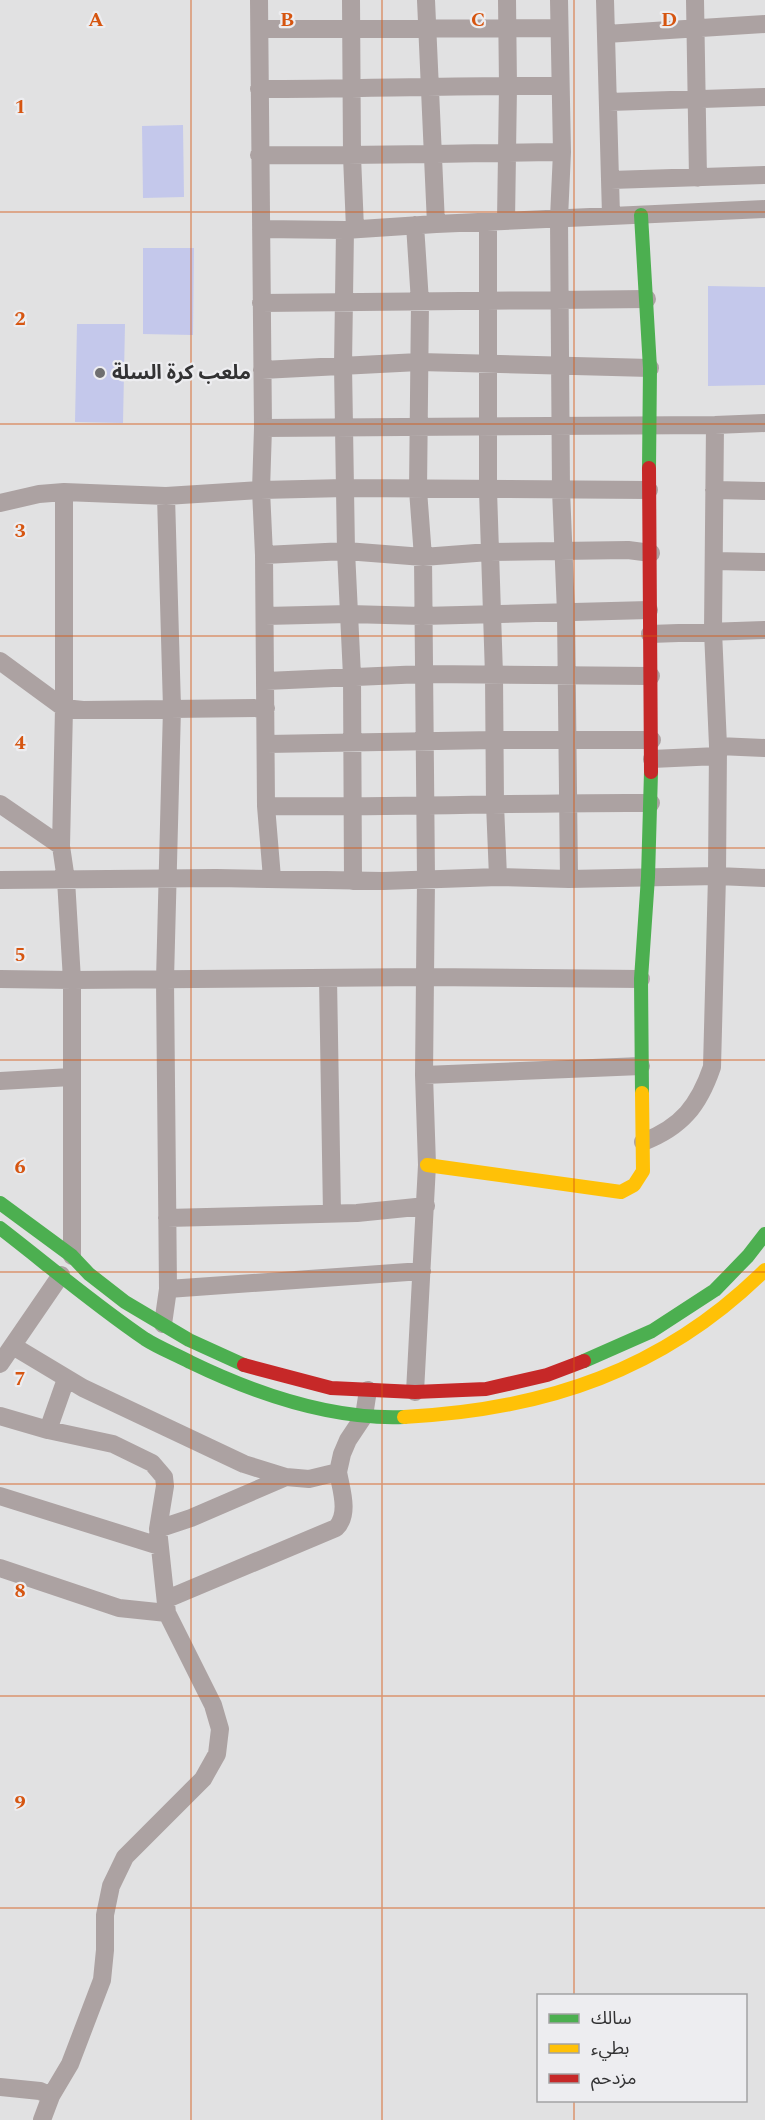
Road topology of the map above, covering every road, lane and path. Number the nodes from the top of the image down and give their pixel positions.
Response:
1 (259, 0) edge
2 (351, 0) edge
3 (426, 0) edge
4 (507, 0) edge
5 (559, 0) edge
6 (605, 0) edge
7 (695, 0) edge
8 (765, 24) edge
9 (696, 27) junction
10 (559, 28) junction
11 (260, 29) junction
12 (507, 29) junction
13 (352, 30) junction
14 (426, 30) junction
15 (606, 34) junction
16 (428, 86) junction
17 (508, 86) junction
18 (560, 86) junction
19 (259, 89) junction
20 (352, 89) junction
21 (765, 97) edge
22 (696, 99) junction
23 (609, 102) junction
24 (562, 152) junction
25 (433, 153) junction
26 (507, 153) junction
27 (259, 155) junction
28 (352, 156) junction
29 (765, 175) edge
30 (698, 178) junction
31 (611, 180) junction
32 (765, 209) edge
33 (611, 215) junction
34 (641, 215) junction
35 (559, 218) junction
36 (497, 221) junction
37 (436, 224) junction
38 (415, 225) junction
39 (261, 229) junction
40 (350, 229) junction
41 (647, 299) junction
42 (488, 301) junction
43 (561, 301) junction
44 (343, 302) junction
45 (420, 302) junction
46 (261, 303) junction
47 (419, 362) junction
48 (487, 363) junction
49 (343, 365) junction
50 (562, 366) junction
51 (650, 368) junction
52 (262, 369) junction
53 (765, 423) edge
54 (715, 425) junction
55 (488, 426) junction
56 (561, 426) junction
57 (649, 426) junction
58 (418, 427) junction
59 (263, 428) junction
60 (345, 428) junction
61 (345, 488) junction
62 (649, 489) junction
63 (261, 490) junction
64 (418, 490) junction
65 (488, 490) junction
66 (561, 490) junction
67 (714, 490) junction
68 (765, 491) edge
69 (64, 492) junction
70 (166, 496) junction
71 (0, 503) edge
72 (346, 551) junction
73 (565, 551) junction
74 (489, 552) junction
75 (651, 553) junction
76 (264, 555) junction
77 (423, 557) junction
78 (714, 561) junction
79 (765, 562) edge
80 (649, 610) junction
81 (566, 613) junction
82 (349, 614) junction
83 (493, 615) junction
84 (265, 616) junction
85 (422, 616) junction
86 (765, 630) edge
87 (713, 631) junction
88 (650, 634) junction
89 (0, 661) edge
90 (423, 674) junction
91 (494, 675) junction
92 (566, 675) junction
93 (352, 676) junction
94 (651, 676) junction
95 (266, 681) junction
96 (64, 708) junction
97 (172, 708) junction
98 (266, 708) junction
99 (494, 740) junction
100 (568, 740) junction
101 (652, 740) junction
102 (424, 742) junction
103 (353, 743) junction
104 (267, 744) junction
105 (765, 748) edge
106 (718, 751) junction
107 (652, 759) junction
108 (569, 802) junction
109 (651, 803) junction
110 (0, 804) edge
111 (495, 804) junction
112 (424, 805) junction
113 (266, 806) junction
114 (353, 807) junction
115 (61, 846) junction
116 (717, 876) junction
117 (648, 877) junction
118 (272, 878) junction
119 (498, 878) junction
120 (765, 878) edge
121 (168, 879) junction
122 (426, 879) junction
123 (569, 879) junction
124 (0, 880) edge
125 (66, 880) junction
126 (353, 881) junction
127 (425, 976) junction
128 (328, 978) junction
129 (0, 979) edge
130 (72, 980) junction
131 (165, 980) junction
132 (641, 980) junction
133 (641, 1066) junction
134 (424, 1075) junction
135 (71, 1077) junction
136 (0, 1081) edge
137 (644, 1142) junction
138 (428, 1165) junction
139 (0, 1203) edge
140 (426, 1206) junction
141 (332, 1213) junction
142 (167, 1218) junction
143 (0, 1228) edge
144 (765, 1234) edge
145 (72, 1256) junction
146 (765, 1270) edge
147 (422, 1271) junction
148 (61, 1275) junction
149 (168, 1288) junction
150 (163, 1324) junction
151 (13, 1346) junction
152 (0, 1364) edge
153 (66, 1379) junction
154 (368, 1390) junction
155 (416, 1392) junction
156 (0, 1416) edge
157 (364, 1416) junction
158 (48, 1430) junction
159 (338, 1472) junction
160 (286, 1477) junction
161 (0, 1496) edge
162 (158, 1538) junction
163 (0, 1568) edge
164 (167, 1606) junction
165 (0, 2087) edge
166 (51, 2096) junction
167 (42, 2120) edge

1 - 11 street
2 - 13 street
3 - 14 street
4 - 12 street
5 - 10 street
6 - 15 street
7 - 9 street
8 - 9 street
9 - 15 street
9 - 22 street
10 - 12 street
10 - 18 street
11 - 13 street
11 - 19 street
12 - 14 street
12 - 17 street
13 - 14 street
13 - 20 street
14 - 16 street
15 - 23 street
16 - 17 street
16 - 20 street
16 - 25 street
17 - 18 street
17 - 26 street
18 - 24 street
19 - 20 street
19 - 27 street
20 - 28 street
21 - 22 street
22 - 23 street
22 - 30 street
23 - 31 street
24 - 26 street
24 - 35 street
25 - 26 street
25 - 28 street
25 - 37 street
26 - 36 street
27 - 28 street
27 - 39 street
28 - 40 street
29 - 30 street
30 - 31 street
31 - 33 street
32 - 34 street
33 - 34 street
33 - 35 street
34 - 41 main road
35 - 36 street
35 - 43 street
36 - 37 street
36 - 42 street
37 - 38 street
38 - 40 street
38 - 45 street
39 - 40 street
39 - 46 street
40 - 44 street
41 - 43 street
41 - 51 main road
42 - 43 street
42 - 45 street
42 - 48 street
43 - 50 street
44 - 45 street
44 - 46 street
44 - 49 street
45 - 47 street
46 - 52 street
47 - 48 street
47 - 49 street
47 - 58 street
48 - 50 street
48 - 55 street
49 - 52 street
49 - 60 street
50 - 51 street
50 - 56 street
51 - 57 main road
52 - 59 street
53 - 54 street
54 - 57 street
54 - 67 street
55 - 56 street
55 - 58 street
55 - 65 street
56 - 57 street
56 - 66 street
57 - 62 main road
58 - 60 street
58 - 64 street
59 - 60 street
59 - 63 street
60 - 61 street
61 - 63 street
61 - 64 street
61 - 72 street
62 - 66 street
62 - 75 main road
63 - 70 street
63 - 76 street
64 - 65 street
64 - 77 street
65 - 66 street
65 - 74 street
66 - 73 street
67 - 68 street
67 - 78 street
69 - 70 street
69 - 71 street
69 - 96 street
70 - 97 street
72 - 76 street
72 - 77 street
72 - 82 street
73 - 74 street
73 - 75 street
73 - 81 street
74 - 77 street
74 - 83 street
75 - 80 main road
76 - 84 street
77 - 85 street
78 - 79 street
78 - 87 street
80 - 81 street
80 - 88 main road
81 - 83 street
81 - 92 street
82 - 84 street
82 - 85 street
82 - 93 street
83 - 85 street
83 - 91 street
84 - 95 street
85 - 90 street
86 - 87 street
87 - 88 street
87 - 106 street
88 - 94 main road
89 - 96 street
90 - 91 street
90 - 93 street
90 - 102 street
91 - 92 street
91 - 99 street
92 - 94 street
92 - 100 street
93 - 95 street
93 - 103 street
94 - 101 main road
95 - 98 street
96 - 97 street
96 - 115 street
97 - 98 street
97 - 121 street
98 - 104 street
99 - 100 street
99 - 102 street
99 - 111 street
100 - 101 street
100 - 108 street
101 - 107 main road
102 - 103 street
102 - 112 street
103 - 104 street
103 - 114 street
104 - 113 street
105 - 106 street
106 - 107 street
106 - 116 street
107 - 109 main road
108 - 109 street
108 - 111 street
108 - 123 street
109 - 117 main road
110 - 115 street
111 - 112 street
111 - 119 street
112 - 114 street
112 - 122 street
113 - 114 street
113 - 118 street
114 - 126 street
115 - 125 street
116 - 117 street
116 - 120 street
116 - 137 street
117 - 123 street
117 - 132 main road
118 - 121 street
118 - 126 street
119 - 122 street
119 - 123 street
121 - 125 street
121 - 131 street
122 - 126 street
122 - 127 street
124 - 125 street
125 - 130 street
127 - 128 street
127 - 132 street
127 - 134 street
128 - 131 street
128 - 141 street
129 - 130 street
130 - 131 street
130 - 135 street
131 - 142 street
132 - 133 main road
133 - 134 street
133 - 137 main road
134 - 138 street
135 - 136 street
135 - 145 street
137 - 138 main road
138 - 140 street
139 - 145 main road
140 - 141 street
140 - 147 street
141 - 142 street
142 - 149 street
143 - 148 main road
144 - 155 main road
145 - 150 main road
146 - 157 main road
147 - 149 street
147 - 155 street
148 - 151 street
148 - 157 main road
149 - 150 street
150 - 154 main road
151 - 152 street
151 - 153 street
153 - 158 street
153 - 160 street
154 - 155 main road
154 - 157 street
156 - 158 street
157 - 159 street
158 - 162 street
159 - 160 street
159 - 164 street
160 - 162 street
161 - 162 street
162 - 164 street
163 - 164 street
164 - 166 street
165 - 166 street
166 - 167 street

